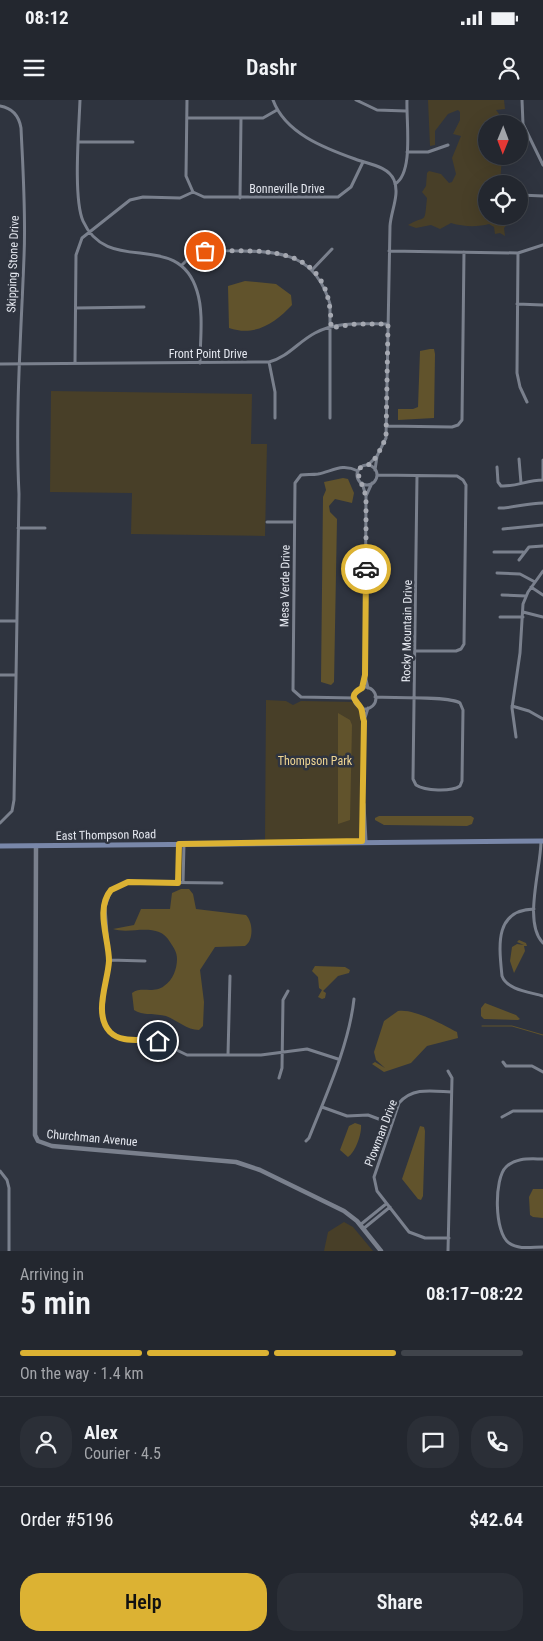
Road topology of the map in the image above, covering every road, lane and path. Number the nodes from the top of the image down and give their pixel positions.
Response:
1 (80, 100) edge
2 (188, 100) edge
3 (273, 100) edge
4 (356, 100) edge
5 (407, 100) edge
6 (522, 100) edge
7 (0, 106) edge
8 (277, 110) junction
9 (406, 112) junction
10 (187, 118) junction
11 (241, 118) junction
12 (79, 142) junction
13 (133, 142) dead end
14 (448, 145) dead end
15 (407, 152) junction
16 (363, 162) junction
17 (543, 165) edge
18 (395, 184) junction
19 (193, 192) junction
20 (528, 196) edge
21 (543, 196) edge
22 (240, 198) junction
23 (89, 232) junction
24 (543, 246) edge
25 (332, 249) dead end
26 (389, 251) junction
27 (464, 252) junction
28 (518, 253) junction
29 (182, 266) junction
30 (312, 270) junction
31 (517, 304) junction
32 (543, 305) edge
33 (76, 308) junction
34 (144, 308) dead end
35 (388, 324) junction
36 (331, 328) junction
37 (269, 362) junction
38 (76, 363) junction
39 (200, 363) junction
40 (0, 364) edge
41 (19, 364) junction
42 (526, 402) dead end
43 (275, 418) dead end
44 (330, 418) dead end
45 (386, 426) junction
46 (377, 456) junction
47 (519, 459) dead end
48 (543, 460) edge
49 (368, 465) junction
50 (498, 467) dead end
51 (375, 470) junction
52 (358, 471) junction
53 (377, 475) junction
54 (418, 476) junction
55 (543, 480) edge
56 (362, 483) junction
57 (372, 483) junction
58 (522, 483) junction
59 (366, 496) junction
60 (543, 503) edge
61 (499, 508) dead end
62 (267, 522) dead end
63 (294, 522) junction
64 (543, 524) edge
65 (18, 528) junction
66 (45, 528) dead end
67 (503, 529) dead end
68 (543, 546) edge
69 (494, 552) dead end
70 (524, 552) junction
71 (519, 560) dead end
72 (543, 571) edge
73 (497, 573) dead end
74 (535, 582) junction
75 (531, 587) junction
76 (502, 595) dead end
77 (543, 595) edge
78 (526, 596) junction
79 (523, 612) junction
80 (500, 617) dead end
81 (523, 617) junction
82 (543, 617) edge
83 (0, 621) edge
84 (16, 621) junction
85 (415, 651) junction
86 (0, 675) edge
87 (16, 675) junction
88 (365, 675) junction
89 (362, 688) junction
90 (368, 688) junction
91 (354, 698) junction
92 (375, 698) junction
93 (414, 698) junction
94 (512, 706) junction
95 (361, 708) junction
96 (368, 708) junction
97 (543, 719) edge
98 (364, 721) junction
99 (516, 737) dead end
100 (2, 822) edge
101 (364, 841) junction
102 (542, 841) edge
103 (181, 844) junction
104 (0, 846) edge
105 (36, 846) junction
106 (178, 883) junction
107 (184, 883) junction
108 (222, 884) dead end
109 (534, 909) junction
110 (543, 943) edge
111 (109, 960) junction
112 (145, 961) dead end
113 (230, 976) dead end
114 (288, 991) dead end
115 (543, 996) edge
116 (354, 999) dead end
117 (283, 1052) junction
118 (228, 1055) junction
119 (338, 1059) junction
120 (502, 1062) dead end
121 (448, 1071) dead end
122 (543, 1072) edge
123 (279, 1078) dead end
124 (452, 1092) junction
125 (322, 1107) junction
126 (543, 1111) edge
127 (502, 1117) dead end
128 (392, 1124) junction
129 (306, 1141) dead end
130 (543, 1159) edge
131 (1, 1172) edge
132 (386, 1204) junction
133 (390, 1207) junction
134 (362, 1227) junction
135 (449, 1238) junction
136 (543, 1247) edge
137 (9, 1251) edge
138 (381, 1251) edge
139 (448, 1251) edge

1 - 12 street
2 - 10 street
3 - 8 street
4 - 9 street
5 - 9 street
6 - 17 street
7 - 41 street, Skipping Stone Drive
8 - 11 street
8 - 16 street
9 - 15 street
10 - 11 street
10 - 19 street
11 - 22 street
12 - 13 street
12 - 23 street
14 - 15 street
15 - 18 street
16 - 18 street
16 - 22 street, Bonneville Drive
18 - 26 street
19 - 22 street, Bonneville Drive
19 - 23 street
20 - 21 street
23 - 29 street
23 - 33 street
24 - 28 street
25 - 30 street
26 - 27 street
26 - 35 street
27 - 28 street
27 - 45 street
28 - 31 street
29 - 30 street
29 - 39 street
30 - 36 street
31 - 32 street
31 - 42 street
33 - 34 street
33 - 38 street
35 - 36 street, Front Point Drive
35 - 45 street
36 - 37 street, Front Point Drive
36 - 44 street
37 - 39 street, Front Point Drive
37 - 43 street
38 - 39 street, Front Point Drive
38 - 41 street, Front Point Drive
40 - 41 street, Front Point Drive
41 - 65 street, Skipping Stone Drive
45 - 46 street
46 - 49 street
46 - 51 street
47 - 58 street
48 - 55 street
49 - 51 street
49 - 52 street
50 - 58 street
51 - 53 street
52 - 56 street
52 - 63 street, Mesa Verde Drive
53 - 54 street
53 - 57 street
54 - 85 street, Rocky Mountain Drive
54 - 85 street
55 - 58 street
56 - 57 street
56 - 59 street
57 - 59 street
59 - 88 street
60 - 61 street
62 - 63 street
63 - 91 street, Mesa Verde Drive
64 - 67 street
65 - 66 street
65 - 84 street, Skipping Stone Drive
68 - 70 street
69 - 70 street
70 - 71 street
72 - 74 street
73 - 74 street
74 - 75 street
75 - 77 street
75 - 78 street
76 - 78 street
78 - 79 street
79 - 81 street
79 - 82 street
80 - 81 street
81 - 94 street
83 - 84 street
84 - 87 street, Skipping Stone Drive
85 - 93 street, Rocky Mountain Drive
86 - 87 street
87 - 100 street, Skipping Stone Drive
88 - 89 street
88 - 90 street
89 - 90 street
89 - 91 street
90 - 92 street
91 - 95 street
92 - 93 street
92 - 96 street
93 - 93 street, Rocky Mountain Drive
94 - 97 street
94 - 99 street
95 - 96 street
95 - 98 street
96 - 98 street
98 - 101 street
101 - 102 main road, East Thompson Road
101 - 103 main road, East Thompson Road
102 - 109 street
103 - 105 main road, East Thompson Road
103 - 106 street
103 - 107 street
104 - 105 main road, East Thompson Road
105 - 134 street, Churchman Avenue
106 - 107 street
106 - 111 street
107 - 108 street
109 - 110 street
109 - 115 street
111 - 112 street
111 - 118 street
113 - 118 street
114 - 117 street
116 - 119 street
117 - 118 street
117 - 119 street
117 - 123 street
119 - 125 street
120 - 122 street
121 - 124 street
124 - 128 street, Plowman Drive
124 - 135 street
125 - 128 street
125 - 129 street
126 - 127 street
128 - 132 street, Plowman Drive
130 - 136 street
131 - 137 street
132 - 133 street, Plowman Drive
132 - 134 street
133 - 134 street
133 - 135 street, Plowman Drive
134 - 138 street, Churchman Avenue
135 - 139 street

